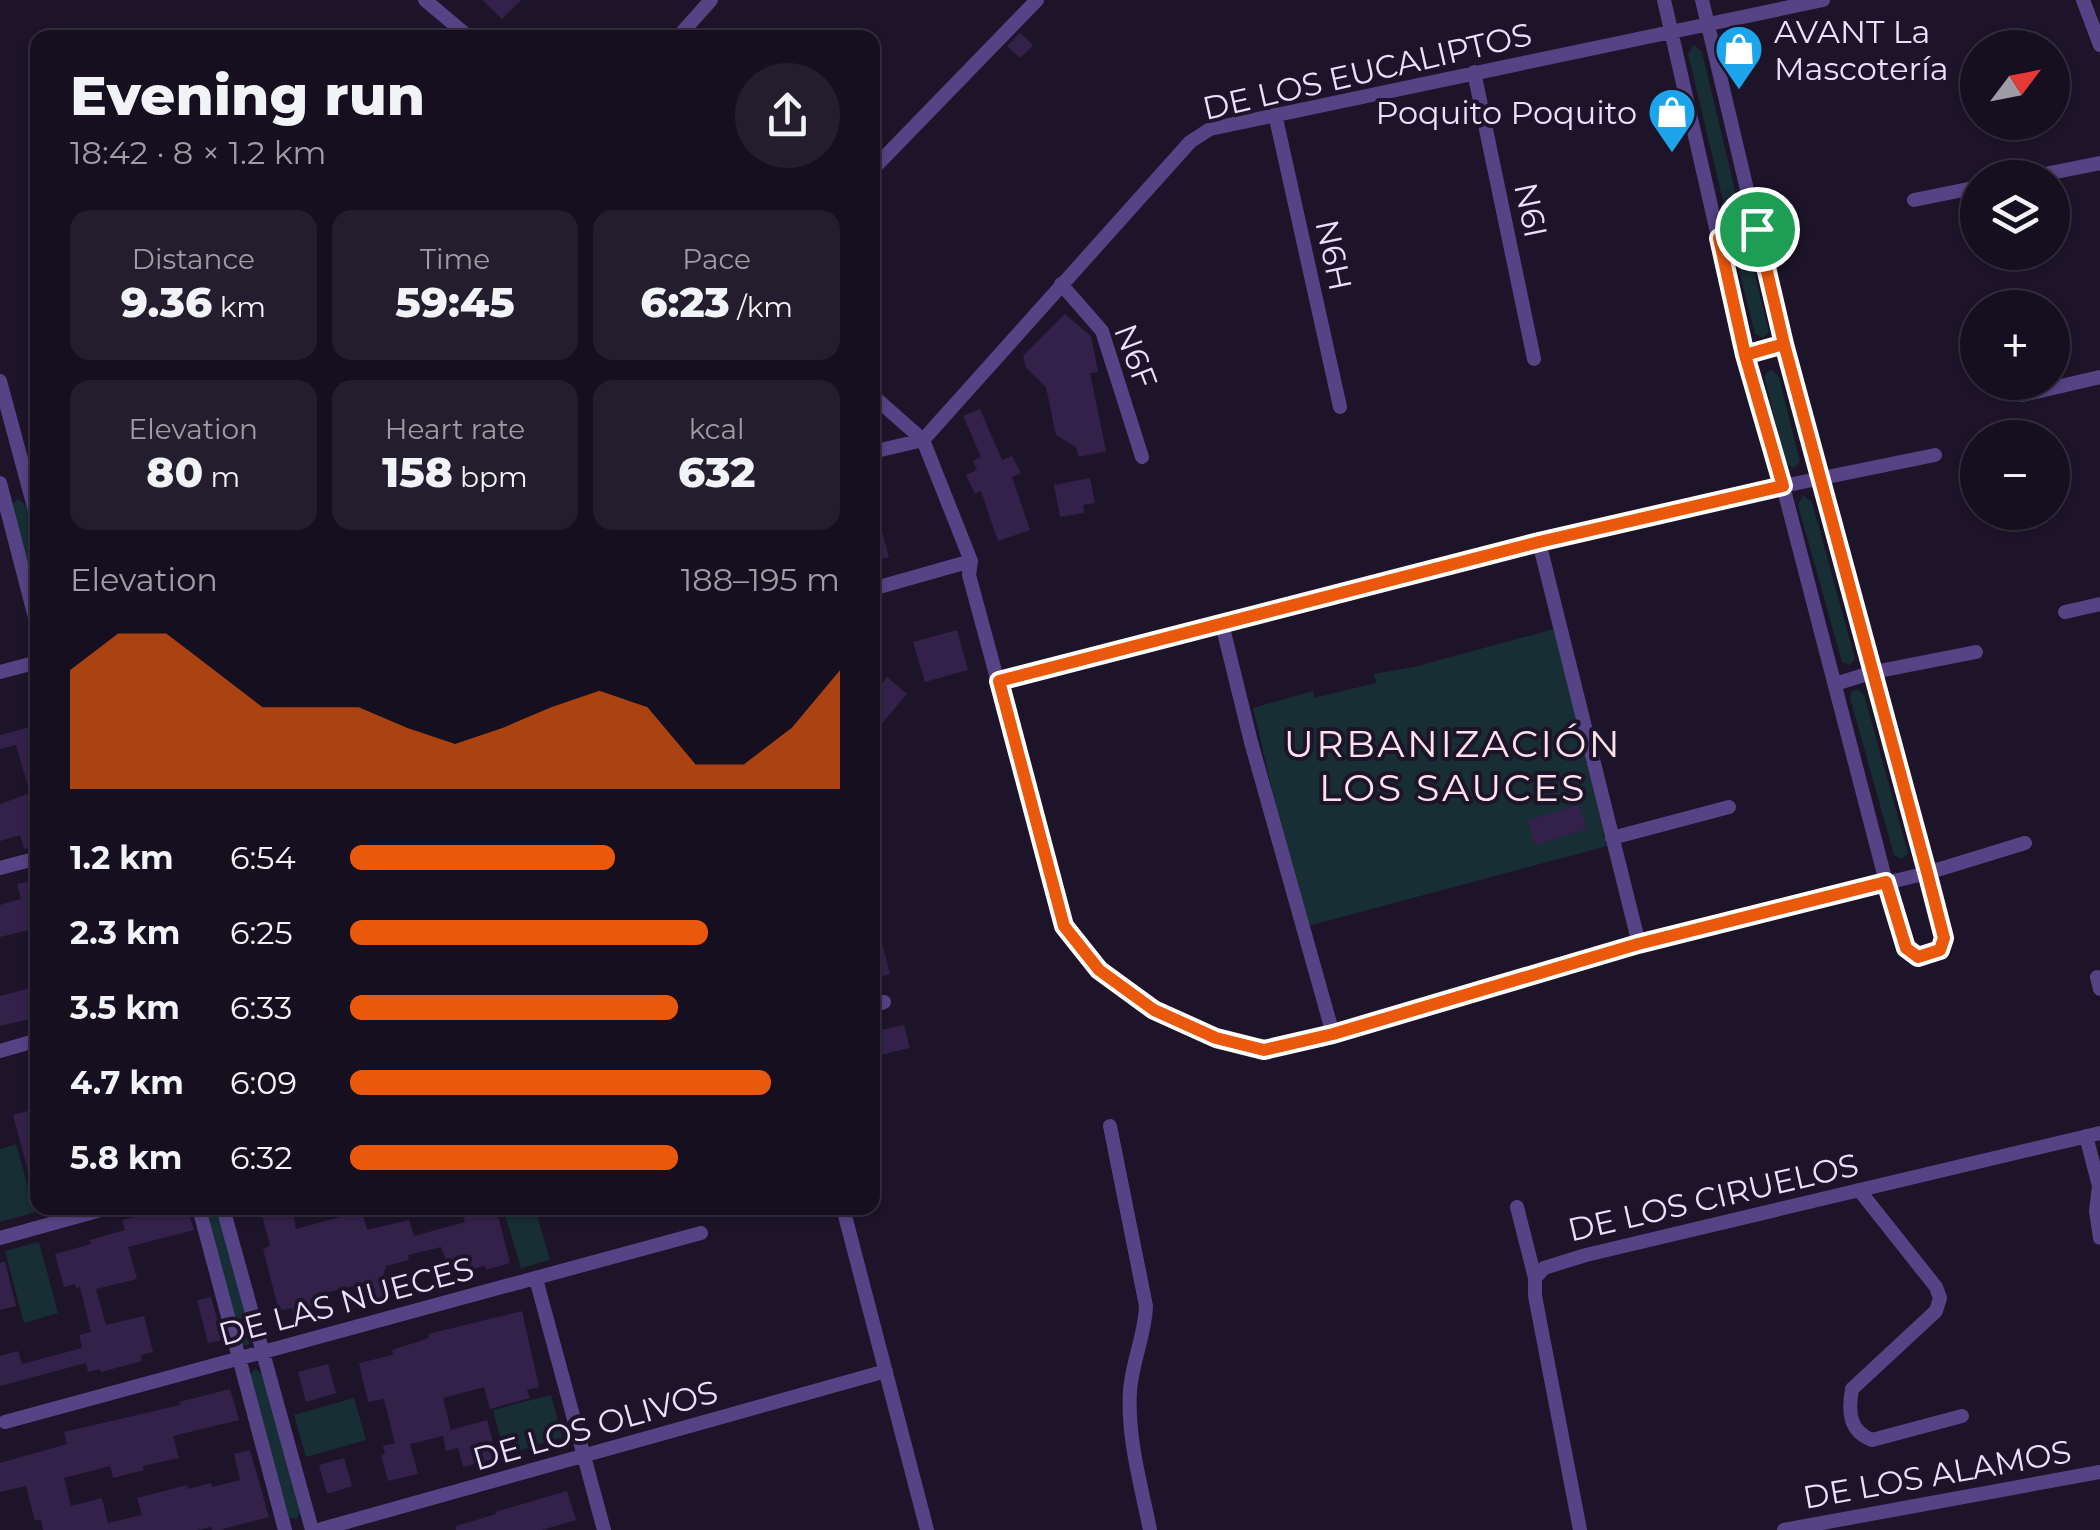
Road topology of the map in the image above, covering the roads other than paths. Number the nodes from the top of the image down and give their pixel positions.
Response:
1 (425, 0) edge
2 (711, 0) edge
3 (1037, 0) edge
4 (1664, 0) edge
5 (1702, 0) edge
6 (1823, 0) edge
7 (2083, 0) edge
8 (445, 6) edge
9 (1707, 24) junction
10 (464, 30) edge
11 (684, 30) edge
12 (1670, 32) junction
13 (2100, 45) edge
14 (1474, 72) junction
15 (1275, 114) junction
16 (880, 162) edge
17 (2100, 163) edge
18 (2070, 169) edge
19 (1960, 191) edge
20 (1914, 200) dead end
21 (1757, 229) junction
22 (1719, 238) junction
23 (1061, 284) junction
24 (1784, 344) junction
25 (1745, 355) junction
26 (1534, 360) dead end
27 (2100, 377) edge
28 (0, 381) edge
29 (2070, 384) edge
30 (880, 401) edge
31 (1340, 407) dead end
32 (923, 440) junction
33 (880, 450) edge
34 (1935, 455) dead end
35 (1142, 458) dead end
36 (30, 467) edge
37 (30, 474) edge
38 (1820, 480) junction
39 (0, 482) edge
40 (1783, 486) junction
41 (1539, 542) junction
42 (971, 562) junction
43 (880, 587) edge
44 (30, 598) edge
45 (2100, 604) edge
46 (2065, 612) dead end
47 (1222, 624) junction
48 (1976, 652) dead end
49 (30, 664) edge
50 (0, 672) edge
51 (1874, 672) junction
52 (999, 681) junction
53 (1835, 684) junction
54 (1728, 808) dead end
55 (1612, 838) junction
56 (2025, 843) dead end
57 (30, 860) edge
58 (0, 868) edge
59 (1927, 872) junction
60 (1886, 882) junction
61 (1638, 944) junction
62 (1333, 1034) junction
63 (30, 1042) edge
64 (0, 1051) edge
65 (1110, 1126) dead end
66 (2093, 1134) edge
67 (1859, 1190) junction
68 (1517, 1207) dead end
69 (83, 1215) edge
70 (201, 1215) edge
71 (226, 1215) edge
72 (846, 1215) edge
73 (701, 1232) dead end
74 (0, 1238) edge
75 (2100, 1238) edge
76 (1534, 1278) junction
77 (536, 1280) junction
78 (262, 1352) junction
79 (238, 1358) junction
80 (886, 1371) junction
81 (1962, 1416) dead end
82 (6, 1422) dead end
83 (584, 1456) junction
84 (2100, 1472) edge
85 (285, 1530) edge
86 (315, 1530) edge
87 (604, 1530) edge
88 (927, 1530) edge
89 (1150, 1530) edge
90 (1580, 1530) edge
91 (1784, 1530) edge

1 - 8 street
2 - 11 street
3 - 16 street
4 - 12 street
5 - 9 street
6 - 9 street, DE LOS EUCALIPTOS
7 - 13 street
8 - 10 street
9 - 12 street, DE LOS EUCALIPTOS
9 - 21 street
12 - 14 street, DE LOS EUCALIPTOS
12 - 22 street
14 - 15 street, DE LOS EUCALIPTOS
14 - 26 street, N6I
15 - 23 street, DE LOS EUCALIPTOS
15 - 31 street, N6H
17 - 18 street
19 - 20 street
21 - 22 street
21 - 24 street
22 - 25 street
23 - 32 street, DE LOS EUCALIPTOS
23 - 35 street, N6F
24 - 25 street
24 - 38 street
25 - 40 street
27 - 29 street
28 - 36 street
30 - 32 street
32 - 33 street
32 - 42 street
34 - 38 street
37 - 39 street
38 - 40 street
38 - 51 street
39 - 44 street
40 - 41 street
40 - 53 street
41 - 47 street
41 - 55 street
42 - 43 street
42 - 52 street
45 - 46 street
47 - 52 street
47 - 62 street
48 - 51 street
49 - 50 street
51 - 53 street
51 - 59 street
52 - 62 street
53 - 60 street
54 - 55 street
55 - 61 street
56 - 59 street
57 - 58 street
59 - 60 street
59 - 60 street
60 - 61 street
61 - 62 street
63 - 64 street
65 - 89 street
66 - 67 street, DE LOS CIRUELOS
66 - 75 street
67 - 76 street, DE LOS CIRUELOS
67 - 81 street
68 - 76 street
69 - 74 street
70 - 79 street
71 - 78 street
72 - 80 street
73 - 77 street, DE LAS NUECES
76 - 90 street, DE LOS CIRUELOS
77 - 78 street, DE LAS NUECES
77 - 83 street
78 - 79 street, DE LAS NUECES
78 - 86 street
79 - 82 street, DE LAS NUECES
79 - 85 street
80 - 83 street, DE LOS OLIVOS
80 - 88 street
83 - 86 street, DE LOS OLIVOS
83 - 87 street
84 - 91 street, DE LOS ALAMOS

